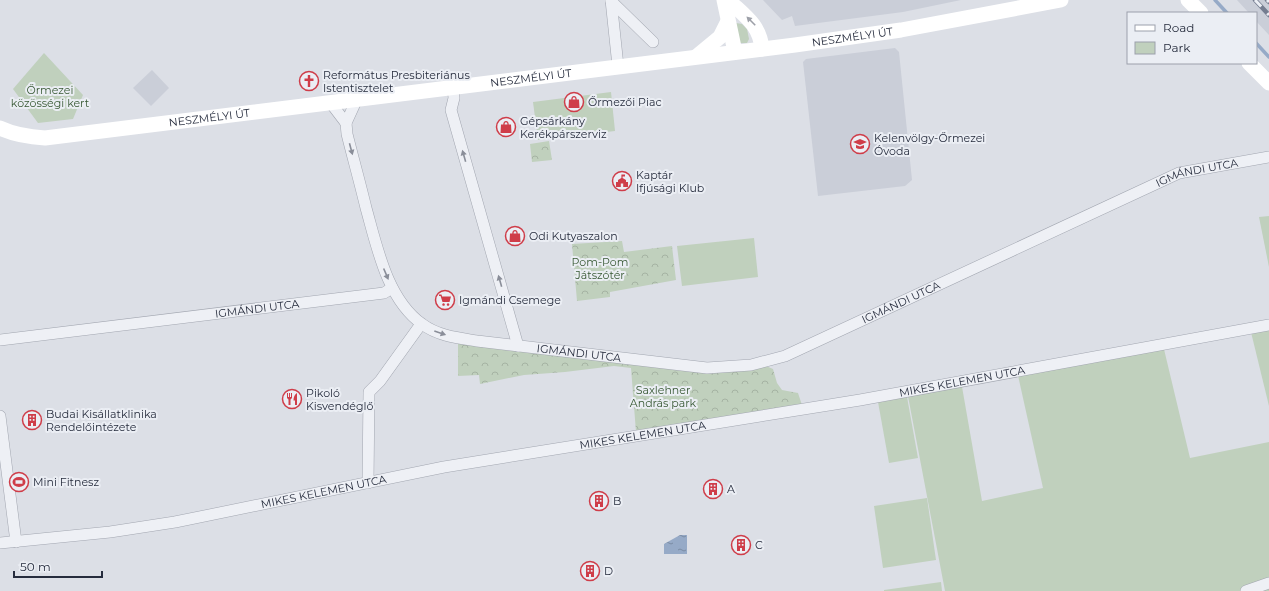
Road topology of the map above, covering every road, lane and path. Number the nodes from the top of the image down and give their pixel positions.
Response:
1 (611, 0) edge
2 (724, 0) edge
3 (728, 0) edge
4 (1061, 0) edge
5 (1188, 0) edge
6 (1200, 12) edge
7 (727, 23) junction
8 (653, 42) dead end
9 (762, 49) junction
10 (734, 52) junction
11 (694, 57) junction
12 (1250, 64) edge
13 (618, 66) junction
14 (1269, 83) edge
15 (453, 87) junction
16 (357, 99) junction
17 (330, 102) junction
18 (346, 123) junction
19 (0, 128) edge
20 (1269, 157) edge
21 (392, 288) junction
22 (421, 324) junction
23 (1269, 325) edge
24 (0, 340) edge
25 (518, 346) junction
26 (0, 416) edge
27 (368, 483) junction
28 (16, 542) junction
29 (0, 543) edge
30 (1269, 584) edge
31 (1246, 591) edge

1 - 8 street
1 - 13 street
2 - 7 street
9 -> 3 street
4 - 9 street, NESZMÉLYI ÚT
5 - 6 street
7 - 10 street
7 - 11 street
9 - 10 street, NESZMÉLYI ÚT
10 - 11 street, NESZMÉLYI ÚT
11 - 13 street, NESZMÉLYI ÚT
12 - 14 street
13 - 15 street, NESZMÉLYI ÚT
15 - 16 street, NESZMÉLYI ÚT
25 -> 15 street
16 - 17 street, NESZMÉLYI ÚT
16 - 18 street
17 - 18 street
17 - 19 street, NESZMÉLYI ÚT
18 -> 21 street
20 - 25 street, IGMÁNDI UTCA
21 - 22 street, IGMÁNDI UTCA
21 - 24 street, IGMÁNDI UTCA
22 -> 25 street, IGMÁNDI UTCA
22 - 27 street
23 - 27 street, MIKES KELEMEN UTCA
26 - 28 street
27 - 28 street, MIKES KELEMEN UTCA
28 - 29 street, MIKES KELEMEN UTCA
30 - 31 street

